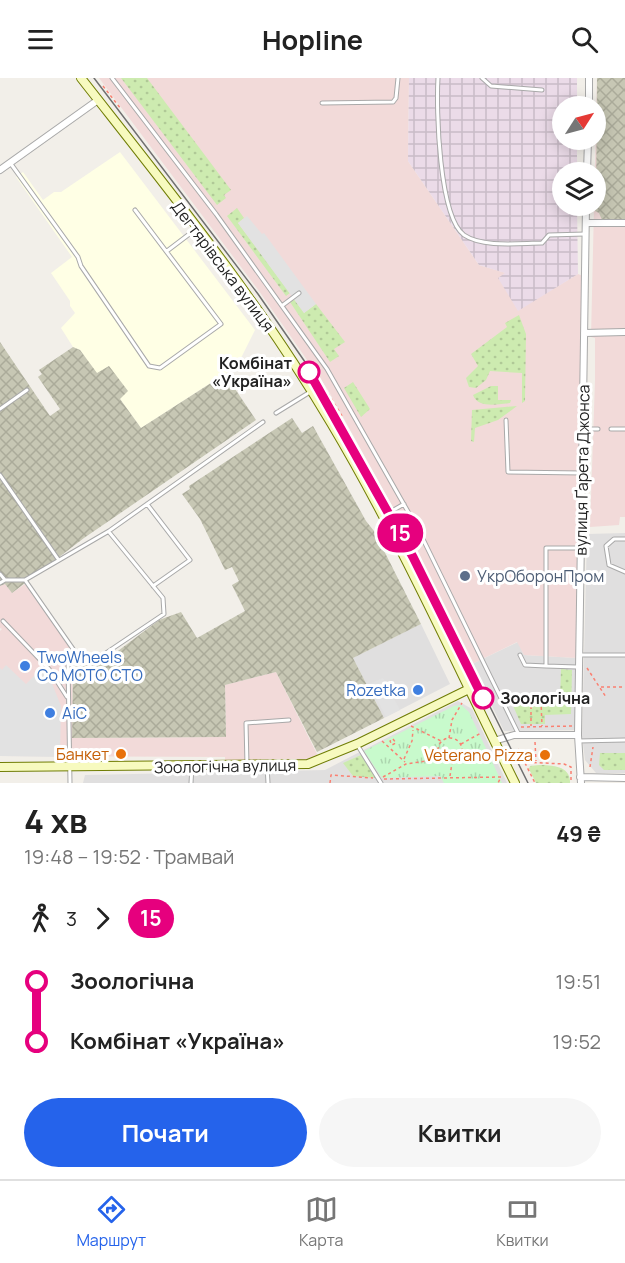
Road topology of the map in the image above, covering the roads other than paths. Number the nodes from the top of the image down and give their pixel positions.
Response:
1 (81, 78) edge
2 (112, 78) edge
3 (398, 78) edge
4 (482, 78) edge
5 (589, 78) edge
6 (438, 79) edge
7 (542, 90) dead end
8 (589, 96) edge
9 (98, 100) junction
10 (322, 103) dead end
11 (10, 163) junction
12 (0, 170) edge
13 (135, 210) dead end
14 (586, 216) edge
15 (586, 223) junction
16 (625, 223) edge
17 (196, 229) junction
18 (585, 234) junction
19 (166, 251) junction
20 (299, 293) dead end
21 (283, 305) junction
22 (625, 332) edge
23 (584, 333) junction
24 (27, 390) dead end
25 (312, 391) junction
26 (0, 409) edge
27 (276, 413) dead end
28 (506, 420) dead end
29 (263, 422) dead end
30 (582, 429) junction
31 (598, 429) dead end
32 (612, 429) dead end
33 (625, 429) edge
34 (582, 473) junction
35 (0, 475) edge
36 (147, 504) junction
37 (404, 504) junction
38 (382, 516) junction
39 (109, 531) junction
40 (625, 539) edge
41 (581, 548) junction
42 (58, 559) junction
43 (625, 572) edge
44 (0, 574) edge
45 (25, 579) junction
46 (5, 580) junction
47 (0, 583) edge
48 (153, 586) junction
49 (3, 621) dead end
50 (520, 655) dead end
51 (579, 655) junction
52 (625, 655) edge
53 (68, 663) dead end
54 (546, 666) junction
55 (582, 666) junction
56 (470, 689) junction
57 (68, 700) junction
58 (289, 720) dead end
59 (519, 735) junction
60 (578, 738) junction
61 (625, 740) edge
62 (494, 741) junction
63 (357, 744) junction
64 (247, 766) junction
65 (267, 766) junction
66 (0, 767) edge
67 (192, 767) junction
68 (68, 769) junction
69 (580, 780) edge
70 (623, 780) edge
71 (70, 783) edge
72 (191, 783) edge
73 (268, 783) edge
74 (381, 783) edge
75 (515, 783) edge

1 - 9 main road, Дегтярівська вулиця
2 - 21 lane
3 - 10 lane
4 - 7 lane
5 - 8 street
6 - 18 lane
9 - 11 street
9 - 17 main road, Дегтярівська вулиця
11 - 12 street
11 - 19 lane
13 - 19 lane
14 - 15 street, вулиця Ґарета Джонса
15 - 16 street
15 - 18 street, вулиця Ґарета Джонса
17 - 19 lane
17 - 25 main road, Дегтярівська вулиця
18 - 23 street, вулиця Ґарета Джонса
20 - 21 lane
21 - 37 lane
22 - 23 street
23 - 30 street, вулиця Ґарета Джонса
24 - 26 lane
25 - 27 lane
25 - 38 main road, Дегтярівська вулиця
28 - 34 lane
29 - 36 lane
30 - 31 lane
30 - 34 street, вулиця Ґарета Джонса
32 - 33 lane
34 - 41 street, вулиця Ґарета Джонса
35 - 42 lane
36 - 39 lane
36 - 48 lane
37 - 38 lane
37 - 59 lane
38 - 56 main road, Дегтярівська вулиця
39 - 42 lane
39 - 48 lane
40 - 43 lane
41 - 51 street, вулиця Ґарета Джонса
41 - 54 lane
42 - 45 lane
44 - 46 lane
45 - 46 lane
45 - 48 lane
46 - 47 lane
49 - 57 lane
50 - 54 lane
51 - 52 lane
51 - 55 street, вулиця Ґарета Джонса
53 - 57 lane
54 - 55 lane
55 - 60 street, вулиця Ґарета Джонса
56 - 62 main road, Дегтярівська вулиця
56 - 63 main road, Зоологічна вулиця
57 - 68 lane
58 - 64 lane
59 - 60 street
59 - 62 street
60 - 61 lane
60 - 69 street, вулиця Ґарета Джонса
62 - 75 main road, Дегтярівська вулиця
63 - 65 main road, Зоологічна вулиця
63 - 74 lane
64 - 65 main road, Зоологічна вулиця
64 - 67 main road, Зоологічна вулиця
65 - 73 lane
66 - 68 main road, Зоологічна вулиця
67 - 68 main road, Зоологічна вулиця
67 - 72 lane
68 - 71 lane
69 - 70 street

